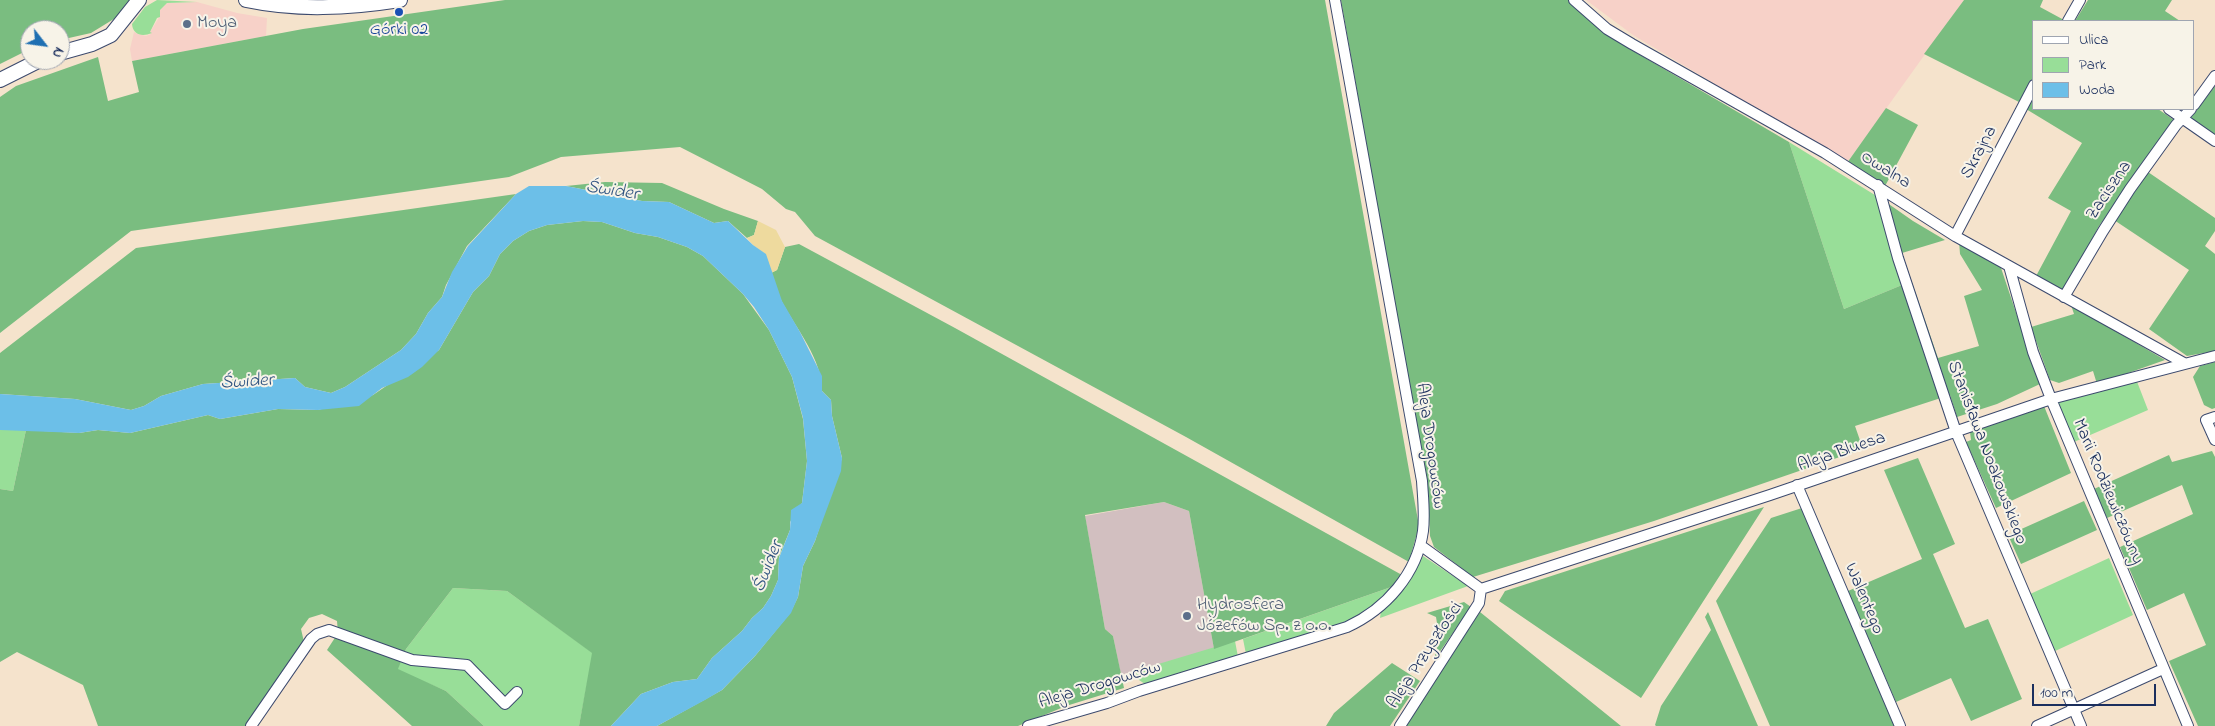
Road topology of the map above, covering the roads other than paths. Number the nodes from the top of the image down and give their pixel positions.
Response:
1 (149, 0) edge
2 (246, 0) edge
3 (400, 0) edge
4 (1335, 0) edge
5 (1574, 0) edge
6 (2080, 0) edge
7 (137, 3) edge
8 (2069, 20) edge
9 (70, 50) edge
10 (20, 70) edge
11 (2215, 76) edge
12 (0, 80) edge
13 (2032, 90) edge
14 (2195, 104) edge
15 (2170, 110) edge
16 (2190, 110) edge
17 (2183, 119) junction
18 (2215, 141) edge
19 (1878, 185) junction
20 (1955, 236) junction
21 (2009, 266) junction
22 (2064, 297) junction
23 (2215, 356) edge
24 (2184, 363) junction
25 (2051, 399) junction
26 (2211, 418) edge
27 (1956, 432) junction
28 (2215, 440) edge
29 (1797, 485) junction
30 (1420, 545) junction
31 (1482, 589) junction
32 (2163, 670) junction
33 (517, 692) dead end
34 (2075, 710) junction
35 (251, 726) edge
36 (1028, 726) edge
37 (1400, 726) edge
38 (1900, 726) edge
39 (2037, 726) edge
40 (2081, 726) edge
41 (2188, 726) edge

1 - 7 main road
2 - 3 main road
4 - 30 street, Aleja Drogowców
5 - 19 street, Owalna
6 - 8 street
7 - 9 main road
10 - 12 main road
11 - 14 street
13 - 20 street, Skrajna
15 - 17 street
16 - 17 street, Zaciszna
17 - 18 street
17 - 22 street, Zaciszna
19 - 20 street, Owalna
19 - 27 street, Stanisława Noakowskiego
20 - 21 street, Owalna
21 - 22 street, Owalna
21 - 25 street, Marii Rodziewiczówny
22 - 24 street, Owalna
23 - 24 street, Aleja Bluesa
24 - 25 street, Aleja Bluesa
25 - 27 street, Aleja Bluesa
25 - 32 street, Marii Rodziewiczówny
26 - 28 street
27 - 29 street, Aleja Bluesa
27 - 34 street, Stanisława Noakowskiego
29 - 31 street, Aleja Bluesa
29 - 38 street, Walentego
30 - 31 street, Aleja Przyszłości
30 - 36 street, Aleja Drogowców
31 - 37 street, Aleja Przyszłości
32 - 34 street
32 - 41 street, Marii Rodziewiczówny
33 - 35 street
34 - 39 street
34 - 40 street, Stanisława Noakowskiego

